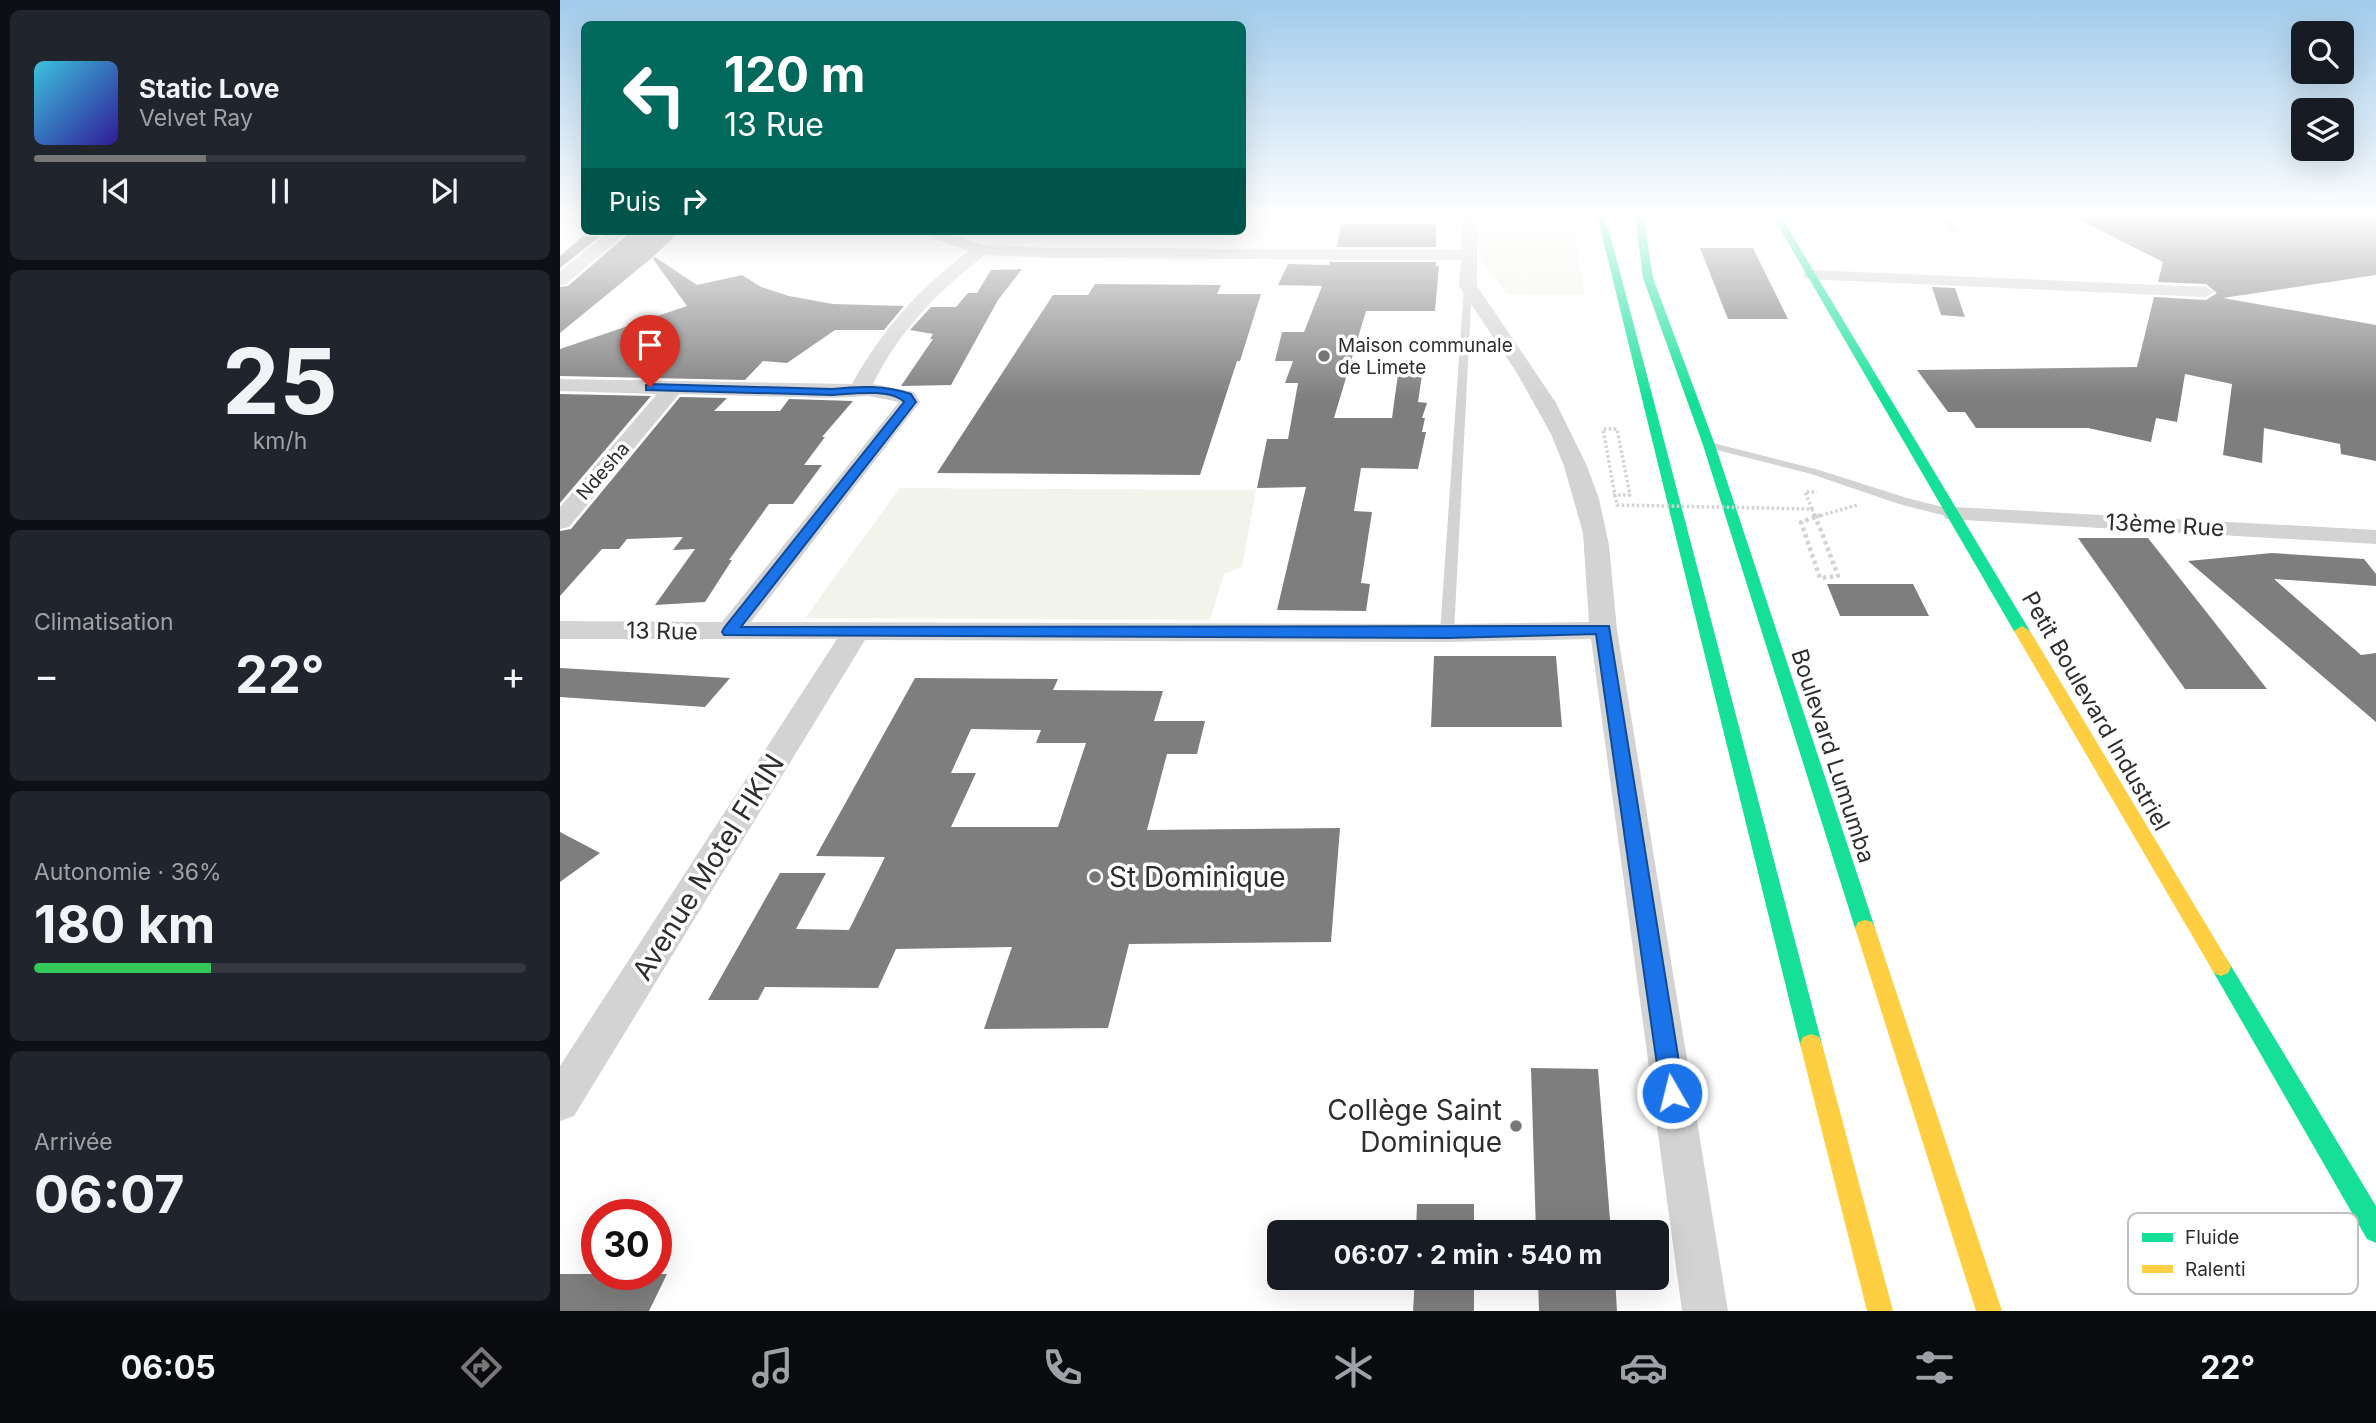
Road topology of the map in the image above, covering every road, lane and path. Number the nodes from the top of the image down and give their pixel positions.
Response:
1 (944, 276) edge
2 (1469, 276) edge
3 (1617, 276) edge
4 (1648, 276) edge
5 (1813, 276) edge
6 (1839, 276) edge
7 (1468, 286) junction
8 (2206, 292) dead end
9 (560, 385) edge
10 (673, 388) junction
11 (860, 389) junction
12 (1709, 445) junction
13 (1825, 492) dead end
14 (1599, 493) junction
15 (1903, 501) junction
16 (1812, 509) junction
17 (1954, 514) junction
18 (560, 522) edge
19 (2376, 537) edge
20 (1603, 629) junction
21 (560, 630) edge
22 (729, 632) junction
23 (856, 632) junction
24 (1447, 633) junction
25 (560, 1102) edge
26 (2376, 1230) edge
27 (1705, 1311) edge
28 (1880, 1311) edge
29 (1989, 1311) edge

1 - 11 street
2 - 7 street
3 - 28 main road
4 - 12 main road, Boulevard Lumumba
5 - 17 main road, Petit Boulevard Industriel
6 - 8 street
7 - 14 street
7 - 24 lane
9 - 10 street
10 - 11 street
10 - 18 street, Ndesha
11 - 22 street
12 - 15 lane
12 - 29 main road, Boulevard Lumumba
13 - 16 path
14 - 14 path
14 - 16 path, bridge
14 - 20 street
15 - 16 path, bridge
15 - 17 lane
17 - 19 street, 13ème Rue
17 - 26 main road, Petit Boulevard Industriel
20 - 24 street, 13 Rue
20 - 27 street
21 - 22 street, 13 Rue
22 - 23 street, 13 Rue
23 - 24 street, 13 Rue
23 - 25 street, Avenue Motel FIKIN

